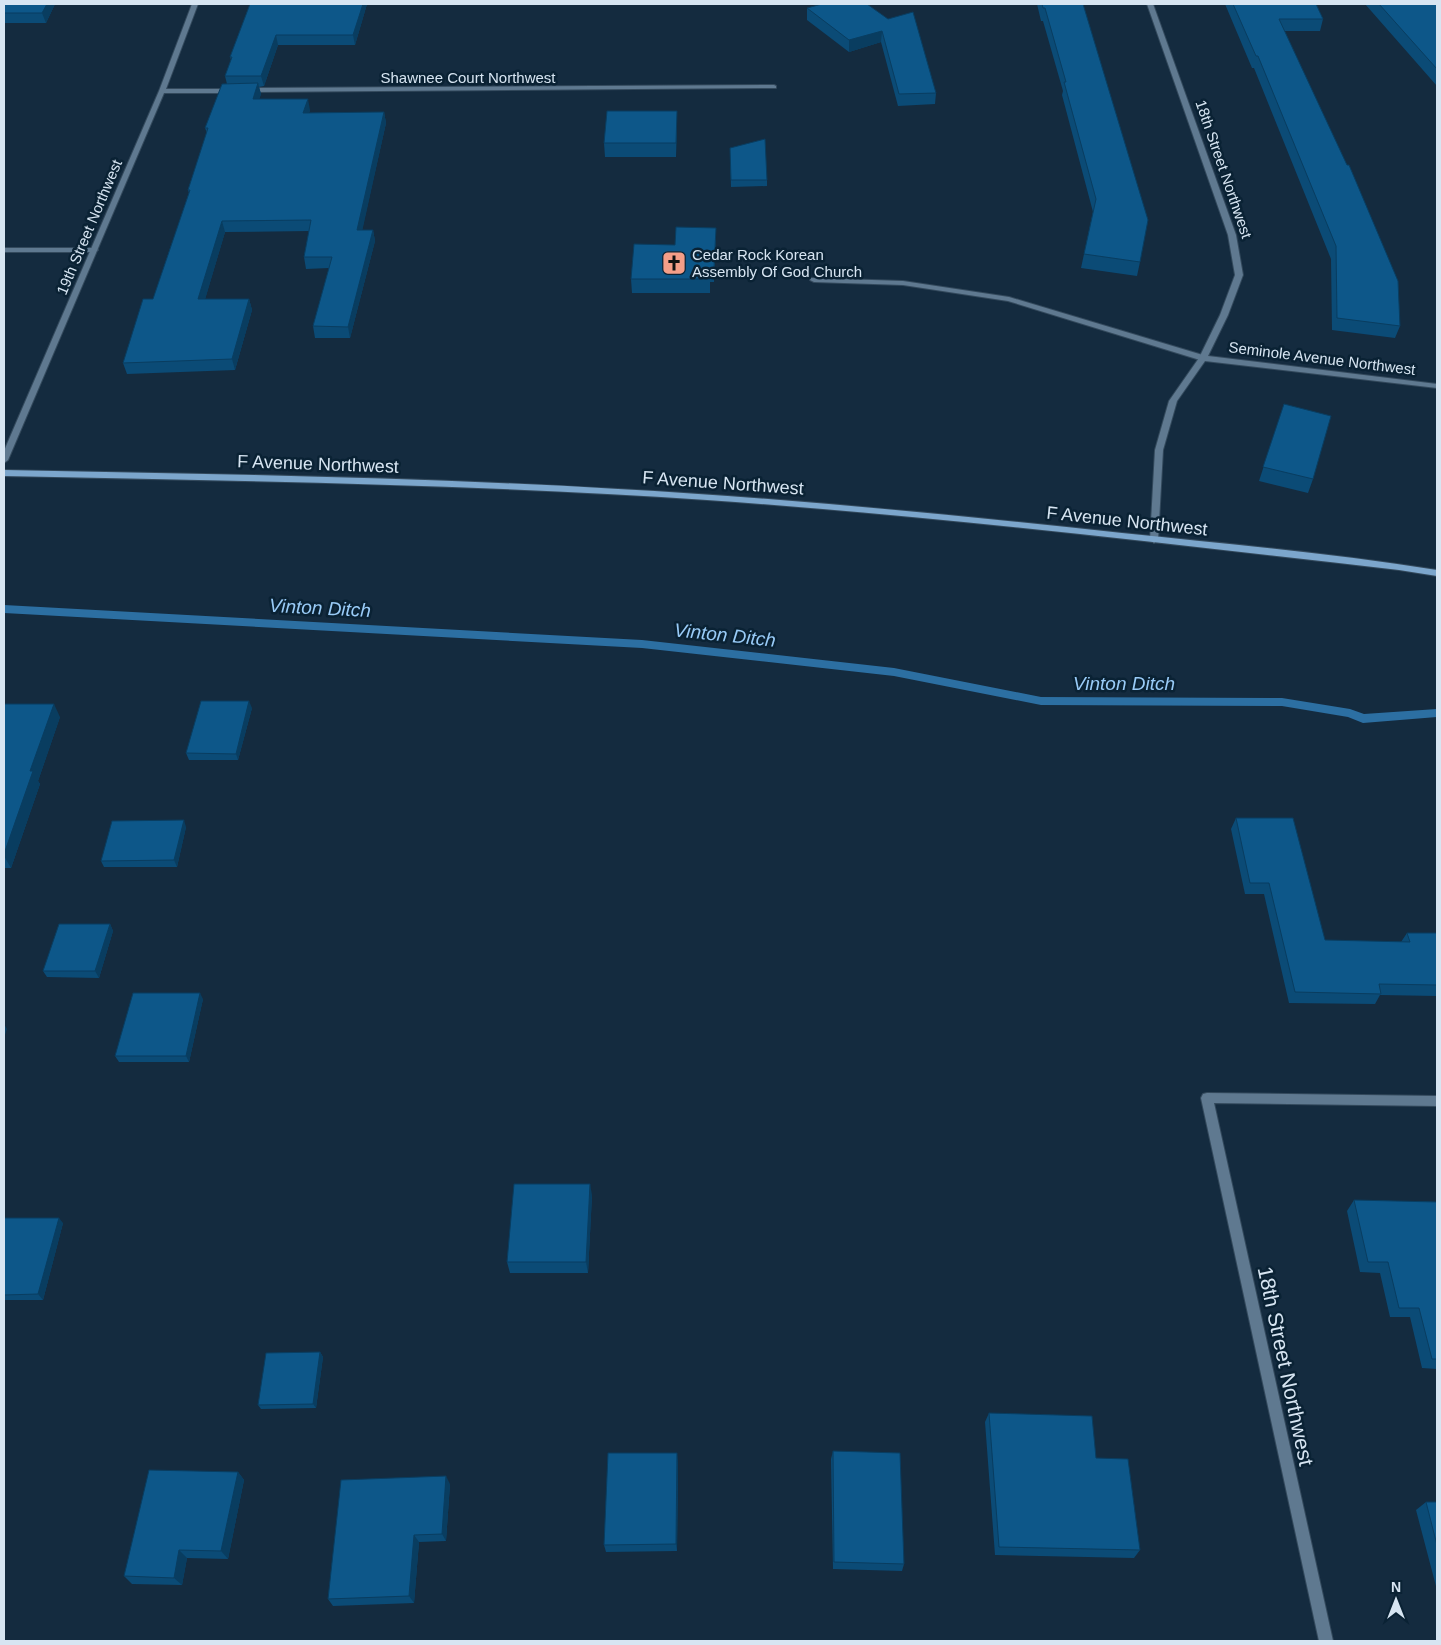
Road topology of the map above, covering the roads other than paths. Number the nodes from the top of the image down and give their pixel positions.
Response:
1 (195, 4) edge
2 (1150, 4) edge
3 (774, 87) dead end
4 (162, 91) junction
5 (6, 250) edge
6 (94, 250) junction
7 (4, 259) edge
8 (814, 280) dead end
9 (1203, 358) junction
10 (1437, 386) edge
11 (4, 460) edge
12 (4, 473) edge
13 (1154, 540) junction
14 (1437, 573) edge
15 (1437, 1101) edge
16 (1326, 1641) edge

1 - 4 street, 19th Street Northwest
2 - 9 street, 18th Street Northwest
3 - 4 street, Shawnee Court Northwest
4 - 6 street, 19th Street Northwest
5 - 6 street
5 - 7 street
6 - 11 street, 19th Street Northwest
8 - 9 street, Seminole Avenue Northwest
9 - 10 street, Seminole Avenue Northwest
9 - 13 street, 18th Street Northwest
12 - 13 main road, F Avenue Northwest
13 - 14 main road, F Avenue Northwest
15 - 16 street, 18th Street Northwest

